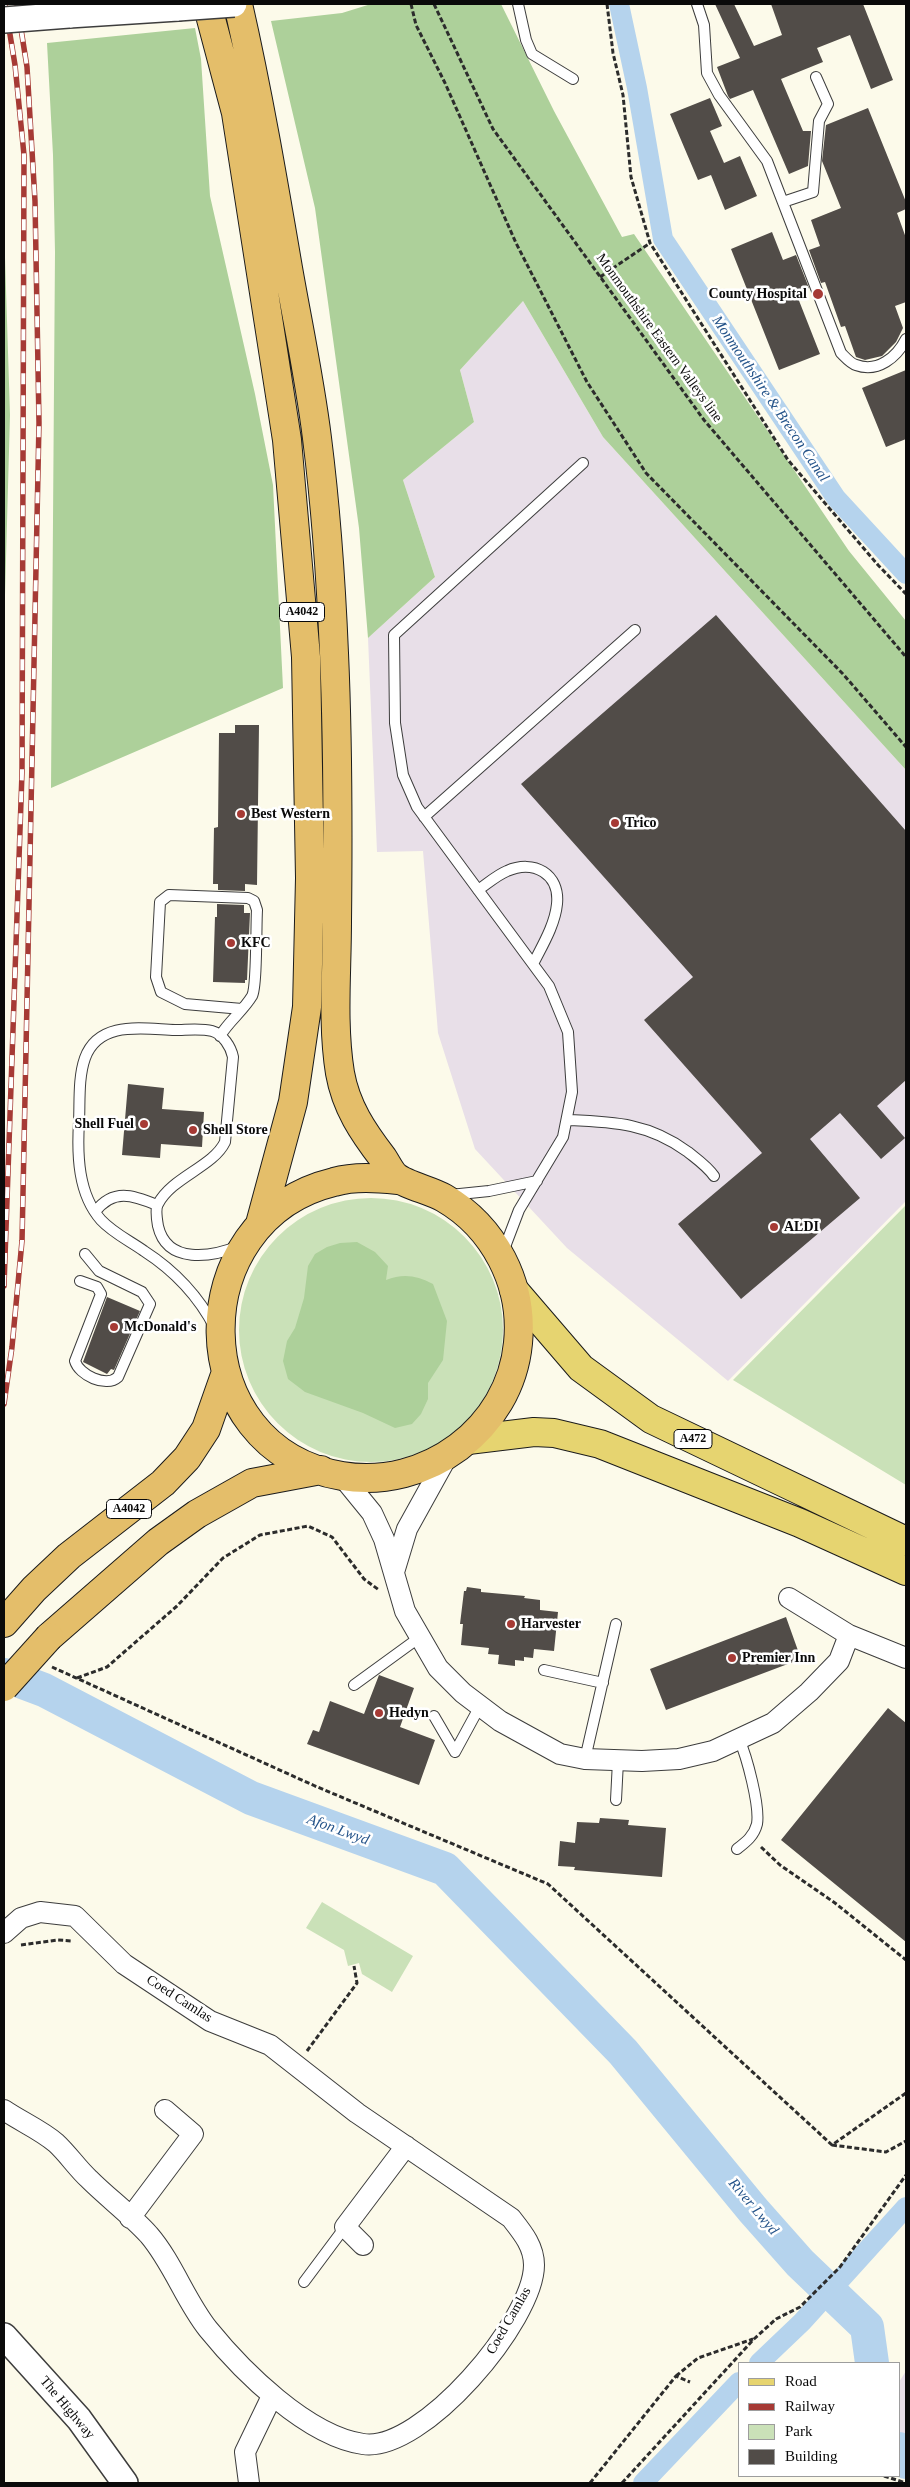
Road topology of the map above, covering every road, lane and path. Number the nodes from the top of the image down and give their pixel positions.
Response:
1 (207, 4) edge
2 (236, 4) edge
3 (411, 4) edge
4 (434, 4) edge
5 (518, 4) edge
6 (607, 4) edge
7 (697, 4) edge
8 (4, 20) edge
9 (816, 77) dead end
10 (573, 79) dead end
11 (783, 202) junction
12 (650, 243) junction
13 (600, 277) junction
14 (906, 339) edge
15 (583, 463) dead end
16 (906, 594) edge
17 (635, 630) dead end
18 (906, 657) edge
19 (906, 747) edge
20 (424, 817) junction
21 (478, 890) junction
22 (533, 964) junction
23 (242, 1009) junction
24 (220, 1036) junction
25 (567, 1120) junction
26 (714, 1176) dead end
27 (398, 1180) junction
28 (537, 1181) junction
29 (442, 1196) junction
30 (157, 1205) junction
31 (95, 1212) junction
32 (253, 1233) junction
33 (84, 1254) dead end
34 (501, 1256) junction
35 (80, 1281) dead end
36 (514, 1290) junction
37 (219, 1338) junction
38 (225, 1375) junction
39 (458, 1448) junction
40 (331, 1473) junction
41 (906, 1541) edge
42 (906, 1571) edge
43 (394, 1572) junction
44 (789, 1598) dead end
45 (406, 1610) junction
46 (4, 1623) edge
47 (616, 1624) dead end
48 (849, 1635) junction
49 (420, 1637) junction
50 (906, 1658) edge
51 (544, 1670) dead end
52 (602, 1683) junction
53 (354, 1685) dead end
54 (4, 1687) edge
55 (480, 1706) junction
56 (434, 1716) dead end
57 (739, 1739) junction
58 (585, 1759) junction
59 (618, 1761) junction
60 (616, 1800) dead end
61 (751, 1837) junction
62 (737, 1848) dead end
63 (8, 1940) edge
64 (105, 1945) junction
65 (906, 1960) edge
66 (354, 1966) dead end
67 (296, 2066) junction
68 (906, 2093) edge
69 (4, 2110) edge
70 (165, 2110) dead end
71 (906, 2141) edge
72 (832, 2145) junction
73 (406, 2146) junction
74 (906, 2175) edge
75 (130, 2218) junction
76 (345, 2227) junction
77 (364, 2245) dead end
78 (304, 2282) dead end
79 (4, 2336) edge
80 (754, 2339) junction
81 (676, 2376) junction
82 (690, 2382) dead end
83 (272, 2396) junction
84 (887, 2477) edge
85 (125, 2483) edge
86 (249, 2483) edge
87 (590, 2483) edge
88 (622, 2483) edge
89 (906, 2483) edge

1 - 32 highway, A4042
2 - 8 street, bridge
2 - 27 highway, A4042
3 - 19 path
4 - 13 path, Monmouthshire Eastern Valleys line
5 - 10 lane
6 - 12 path
7 - 11 lane
9 - 11 lane
11 - 14 lane
12 - 13 path
12 - 16 path
13 - 18 path, Monmouthshire Eastern Valleys line
15 - 20 lane
17 - 20 lane
20 - 21 lane
21 - 22 lane
21 - 22 lane
22 - 25 lane
23 - 23 lane
23 - 24 lane
24 - 30 lane
24 - 31 lane
25 - 26 lane
25 - 28 lane
27 - 29 highway
27 - 32 highway
28 - 29 lane
28 - 34 lane
29 - 34 highway
30 - 31 lane
30 - 32 lane
31 - 37 lane
32 - 37 highway
33 - 35 lane
34 - 36 highway
36 - 39 highway
36 - 41 main road, A472
37 - 38 highway
38 - 40 highway
38 - 46 highway, A4042
39 - 40 highway
39 - 42 main road
39 - 43 street
40 - 43 street
40 - 54 highway, bridge
43 - 45 street
44 - 48 street
45 - 49 street
45 - 72 path
47 - 52 lane
48 - 50 street
48 - 57 street
49 - 53 lane
49 - 55 street
51 - 52 lane
52 - 58 lane
55 - 56 lane
55 - 58 street
57 - 59 street
57 - 61 lane
58 - 59 street
59 - 60 lane
61 - 62 lane
61 - 65 path
63 - 64 path
63 - 64 street, Coed Camlas
64 - 67 street, Coed Camlas
66 - 67 path
67 - 73 street, Coed Camlas
68 - 72 path
69 - 75 street, Coed Camlas
70 - 75 street
71 - 72 path
73 - 76 street
73 - 83 street, Coed Camlas
74 - 80 path
75 - 83 street, Coed Camlas
76 - 77 street
76 - 78 lane
79 - 85 street, The Highway
80 - 81 path
80 - 88 path
81 - 82 path
81 - 87 path
83 - 86 street
84 - 89 path

